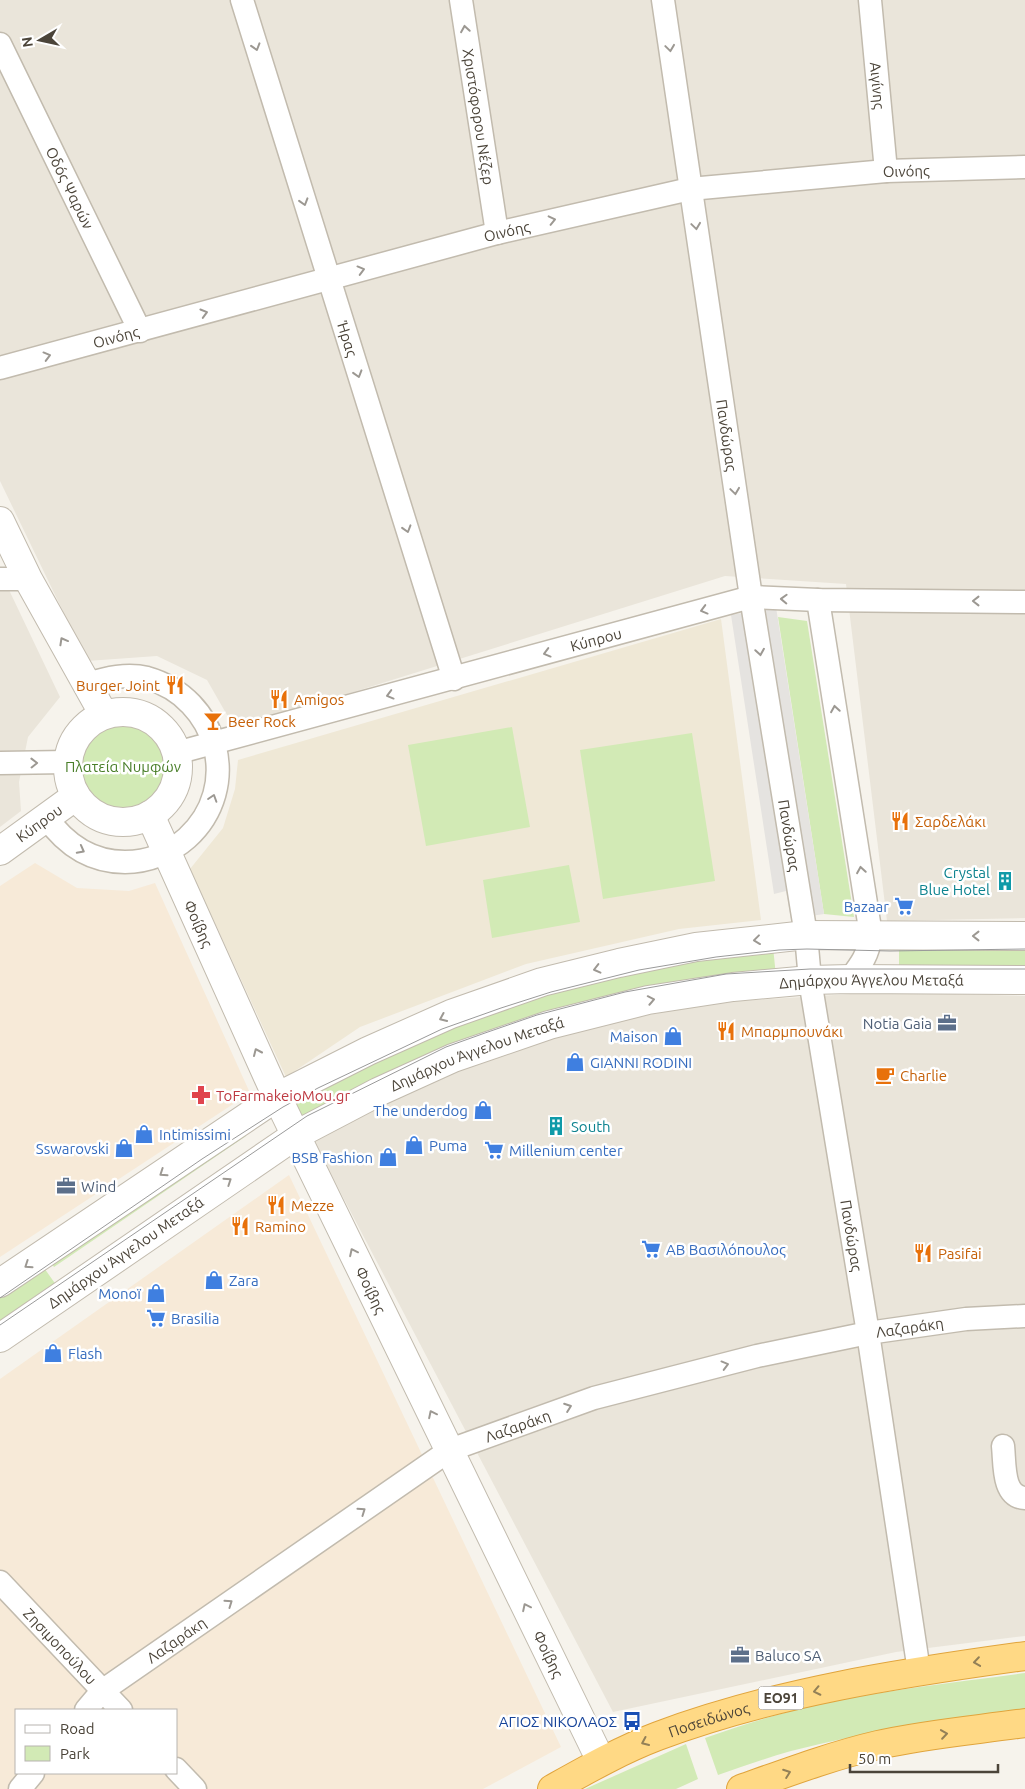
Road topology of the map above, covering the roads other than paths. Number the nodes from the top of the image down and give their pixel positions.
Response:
1 (242, 0) edge
2 (461, 0) edge
3 (663, 0) edge
4 (870, 0) edge
5 (0, 44) edge
6 (1025, 166) edge
7 (886, 171) junction
8 (690, 189) junction
9 (497, 233) junction
10 (328, 279) junction
11 (140, 331) junction
12 (0, 368) edge
13 (0, 521) edge
14 (28, 578) junction
15 (0, 579) edge
16 (751, 597) junction
17 (818, 600) junction
18 (1025, 602) edge
19 (454, 679) junction
20 (87, 684) junction
21 (104, 715) junction
22 (214, 742) junction
23 (176, 753) junction
24 (68, 762) junction
25 (0, 763) edge
26 (76, 796) junction
27 (150, 815) junction
28 (46, 817) junction
29 (0, 851) edge
30 (168, 852) junction
31 (871, 935) junction
32 (806, 936) junction
33 (1025, 936) edge
34 (850, 979) junction
35 (810, 980) junction
36 (1025, 980) edge
37 (277, 1097) junction
38 (296, 1135) junction
39 (0, 1283) edge
40 (1025, 1316) edge
41 (868, 1333) junction
42 (0, 1338) edge
43 (1003, 1446) dead end
44 (450, 1450) junction
45 (1025, 1498) edge
46 (0, 1582) edge
47 (1025, 1656) edge
48 (919, 1670) junction
49 (102, 1690) junction
50 (87, 1709) edge
51 (120, 1709) edge
52 (1025, 1723) edge
53 (601, 1762) junction
54 (178, 1771) edge
55 (32, 1774) edge
56 (20, 1789) edge
57 (195, 1789) edge
58 (552, 1789) edge
59 (741, 1789) edge

1 -> 10 street, Ήρας
9 -> 2 street, Χριστόφορου Νέζερ
3 -> 8 street, Πανδώρας
4 - 7 street, Αιγίνης
5 - 11 street, Οδóς Ψαρών
6 - 7 street, Οινόης
7 - 8 street, Οινόης
9 -> 8 street, Οινόης
8 -> 16 street, Πανδώρας
10 -> 9 street, Οινόης
11 -> 10 street, Οινόης
10 -> 19 street, Ήρας
12 -> 11 street, Οινόης
13 - 14 street
14 - 15 street
20 -> 14 street
17 -> 16 street, Κύπρου
16 -> 19 street, Κύπρου
16 -> 32 street, Πανδώρας
18 -> 17 street, Κύπρου
31 -> 17 street
19 -> 22 street, Κύπρου
20 - 21 street
20 - 22 street
21 - 23 street
21 - 24 street
22 - 23 street, Κύπρου
30 -> 22 street
23 - 27 street
25 -> 24 street
24 - 26 street
26 - 27 street
26 - 28 street, Κύπρου
27 - 30 street, Φοίβης
28 - 29 street, Κύπρου
28 -> 30 street
37 -> 30 street, Φοίβης
31 - 32 street
33 -> 31 street
31 - 34 street
32 - 35 street, Πανδώρας
32 -> 37 street
34 - 35 street, Δημάρχου Άγγελου Μεταξά
34 - 36 street, Δημάρχου Άγγελου Μεταξά
38 -> 35 street, Δημάρχου Άγγελου Μεταξά
35 - 41 street, Πανδώρας
37 - 38 street, Φοίβης
37 -> 39 street
42 -> 38 street, Δημάρχου Άγγελου Μεταξά
44 -> 38 street, Φοίβης
40 - 41 street, Λαζαράκη
44 -> 41 street, Λαζαράκη
41 - 48 street, Πανδώρας
43 - 45 street
49 -> 44 street, Λαζαράκη
53 -> 44 street, Φοίβης
46 - 49 street, Ζησιμοπούλου
47 -> 48 highway, Ποσειδώνος / ΕΟ91
48 -> 53 highway, Ποσειδώνος / ΕΟ91
49 - 50 street, Λαζαράκη
49 - 51 street, Ζησιμοπούλου
59 -> 52 highway
53 - 58 highway, Ποσειδώνος / ΕΟ91
54 - 57 street
55 - 56 street

